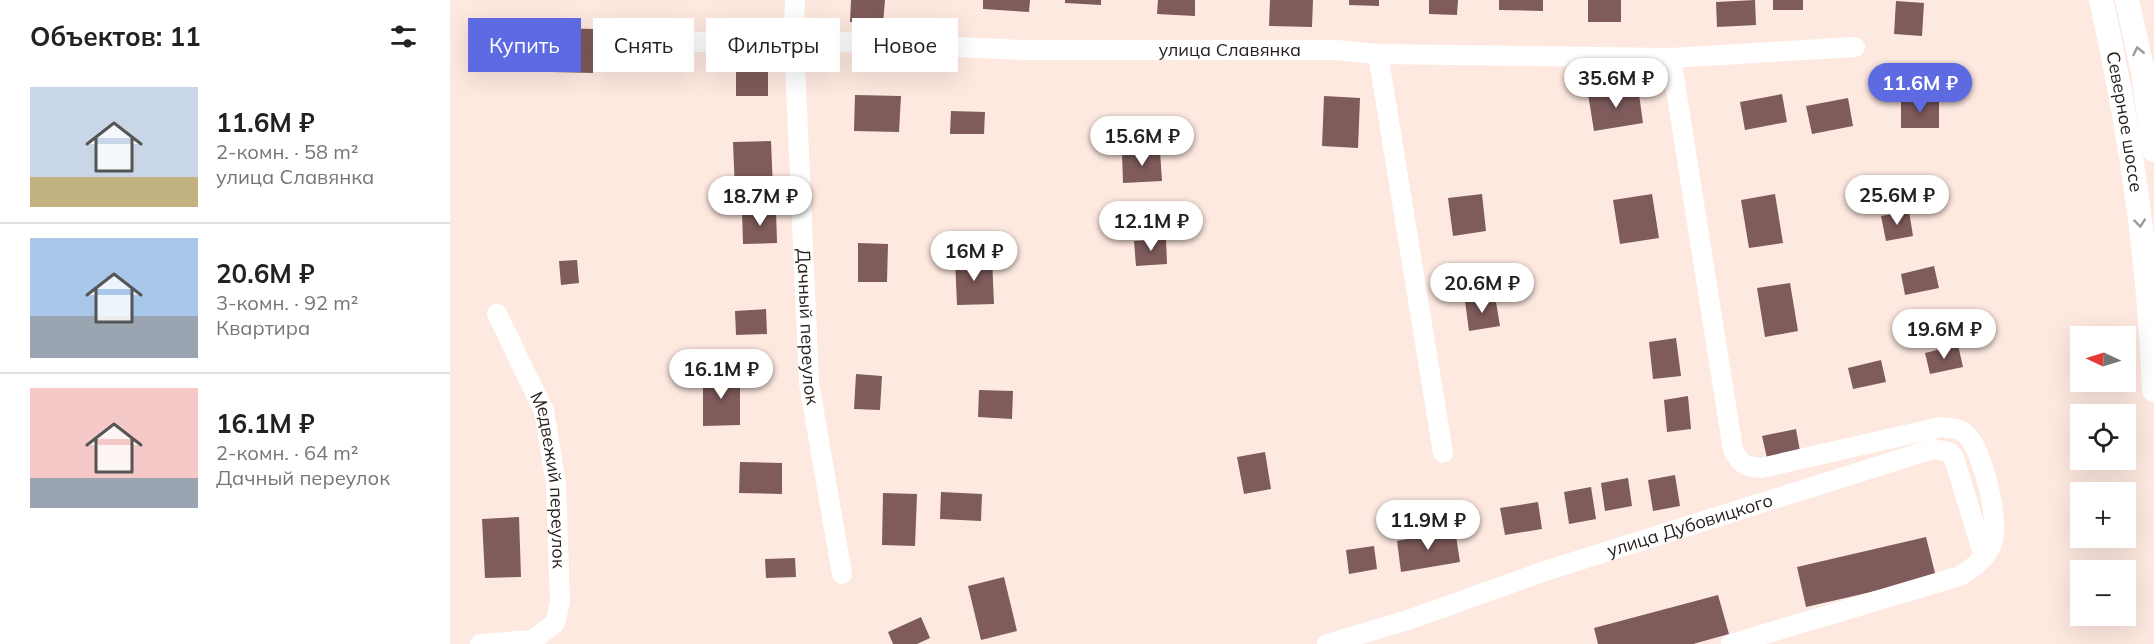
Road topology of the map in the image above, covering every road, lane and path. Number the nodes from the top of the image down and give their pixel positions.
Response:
1 (795, 0) edge
2 (2101, 0) edge
3 (2127, 0) edge
4 (795, 18) edge
5 (840, 42) edge
6 (1856, 47) dead end
7 (1378, 54) junction
8 (1671, 58) junction
9 (795, 72) edge
10 (2154, 150) edge
11 (497, 314) dead end
12 (2154, 390) edge
13 (1443, 453) dead end
14 (1984, 557) junction
15 (842, 574) dead end
16 (534, 642) edge
17 (480, 644) edge
18 (1327, 644) edge
19 (1731, 644) edge

1 - 4 street, Дачный переулок
2 -> 12 main road, Северное шоссе
10 -> 3 main road, Северное шоссе
5 - 7 street, улица Славянка
6 - 8 street, улица Славянка
7 - 8 street, улица Славянка
7 - 13 street
8 - 14 street
9 - 15 street, Дачный переулок
11 - 16 street, Медвежий переулок
14 - 18 street, улица Дубовицкого
14 - 19 street
16 - 17 street

